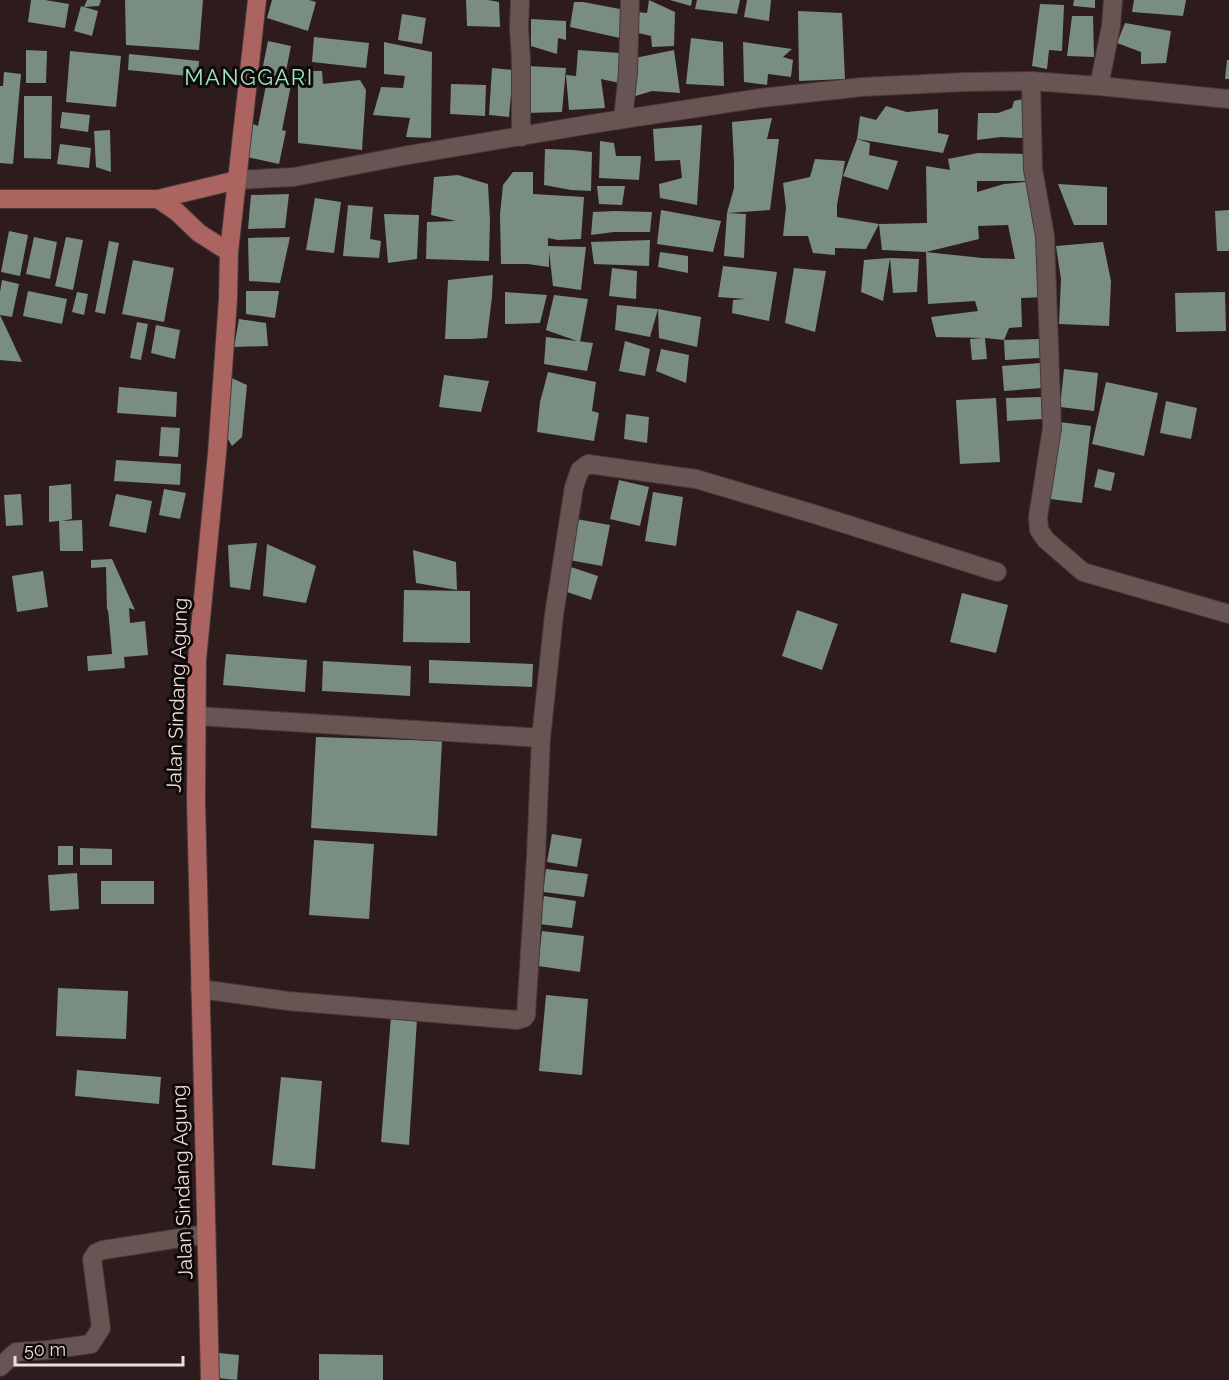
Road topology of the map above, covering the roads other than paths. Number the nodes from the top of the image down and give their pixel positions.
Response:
1 (257, 0) edge
2 (520, 0) edge
3 (630, 0) edge
4 (1113, 0) edge
5 (1030, 81) junction
6 (1099, 86) junction
7 (1229, 99) edge
8 (622, 119) junction
9 (520, 137) junction
10 (237, 180) junction
11 (0, 199) edge
12 (158, 199) junction
13 (229, 252) junction
14 (997, 572) dead end
15 (1229, 614) edge
16 (197, 716) junction
17 (541, 738) junction
18 (200, 989) junction
19 (206, 1234) junction
20 (0, 1366) edge
21 (210, 1380) edge

1 - 10 main road, Jalan Sindang Agung
2 - 9 street
3 - 8 street
4 - 6 street
5 - 6 street
5 - 8 street
5 - 15 street
6 - 7 street
8 - 9 street
9 - 10 street
10 - 12 main road
10 - 13 main road, Jalan Sindang Agung
11 - 12 main road
12 - 13 main road
13 - 16 main road, Jalan Sindang Agung
14 - 17 street
16 - 17 street
16 - 18 main road, Jalan Sindang Agung
17 - 18 street
18 - 19 main road, Jalan Sindang Agung
19 - 20 street
19 - 21 main road, Jalan Sindang Agung

